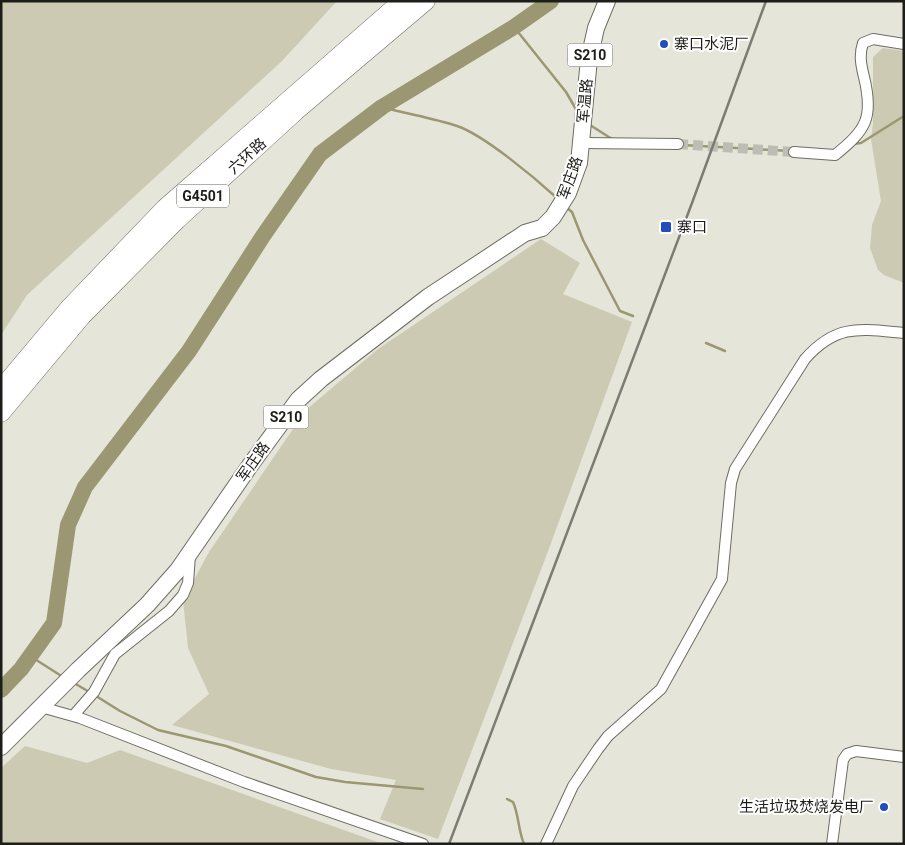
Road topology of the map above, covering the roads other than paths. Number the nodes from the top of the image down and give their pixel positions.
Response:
1 (402, 1) edge
2 (426, 1) edge
3 (607, 1) edge
4 (904, 44) edge
5 (582, 143) junction
6 (678, 144) tunnel mouth
7 (794, 152) tunnel mouth
8 (904, 334) edge
9 (1, 389) edge
10 (1, 413) edge
11 (190, 553) junction
12 (41, 707) junction
13 (73, 716) junction
14 (1, 748) edge
15 (904, 757) edge
16 (547, 843) edge
17 (423, 844) edge
18 (832, 844) edge

1 - 9 highway, 六环路 / G4501
2 - 10 highway, 六环路 / G4501
3 - 5 main road, 军温路 / S210
4 - 7 street
5 - 6 street
5 - 11 main road, 军庄路 / S210
8 - 16 street
11 - 12 main road, 军庄路 / S210
11 - 13 street
12 - 13 street
12 - 14 main road, 军庄路 / S210
13 - 17 street
15 - 18 street

